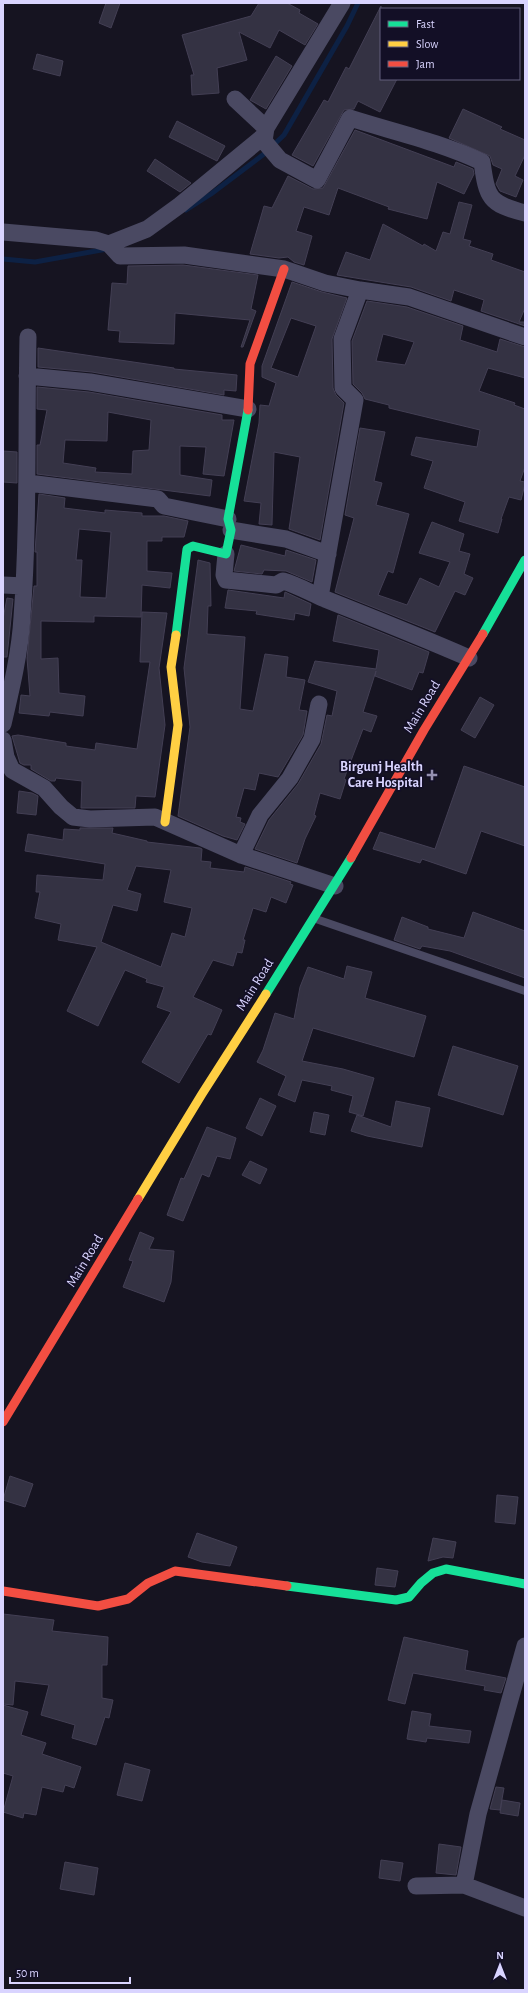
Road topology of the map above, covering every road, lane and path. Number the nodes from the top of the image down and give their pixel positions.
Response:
1 (342, 3) edge
2 (235, 99) dead end
3 (265, 134) junction
4 (525, 213) edge
5 (3, 232) edge
6 (114, 250) junction
7 (284, 269) junction
8 (360, 290) junction
9 (525, 337) edge
10 (28, 338) dead end
11 (27, 376) junction
12 (248, 409) junction
13 (28, 483) junction
14 (229, 524) junction
15 (226, 554) junction
16 (328, 554) junction
17 (525, 560) edge
18 (3, 585) edge
19 (24, 586) junction
20 (320, 597) junction
21 (469, 658) junction
22 (7, 690) edge
23 (320, 704) dead end
24 (3, 724) edge
25 (3, 740) edge
26 (165, 822) junction
27 (241, 855) junction
28 (335, 886) junction
29 (313, 918) junction
30 (525, 991) edge
31 (3, 1422) edge
32 (525, 1584) edge
33 (3, 1591) edge
34 (525, 1646) edge
35 (464, 1884) junction
36 (416, 1886) dead end
37 (525, 1908) edge

1 - 3 street
2 - 3 street
3 - 4 street
3 - 6 street
5 - 6 street
6 - 7 street
7 - 8 street
7 - 12 street
8 - 9 street
8 - 16 street
10 - 11 street
11 - 12 street
11 - 13 street
12 - 14 street
13 - 14 street
13 - 19 street
14 - 15 street
14 - 16 street
15 - 20 street
15 - 26 street
16 - 20 street
17 - 21 street, Main Road
18 - 19 street
19 - 22 street
20 - 21 street
21 - 28 street, Main Road
22 - 24 street
23 - 27 street
25 - 26 street
26 - 27 street
27 - 28 street
28 - 29 street, Main Road
29 - 30 lane
29 - 31 street, Main Road
32 - 33 street
34 - 35 street
35 - 36 street
35 - 37 street

